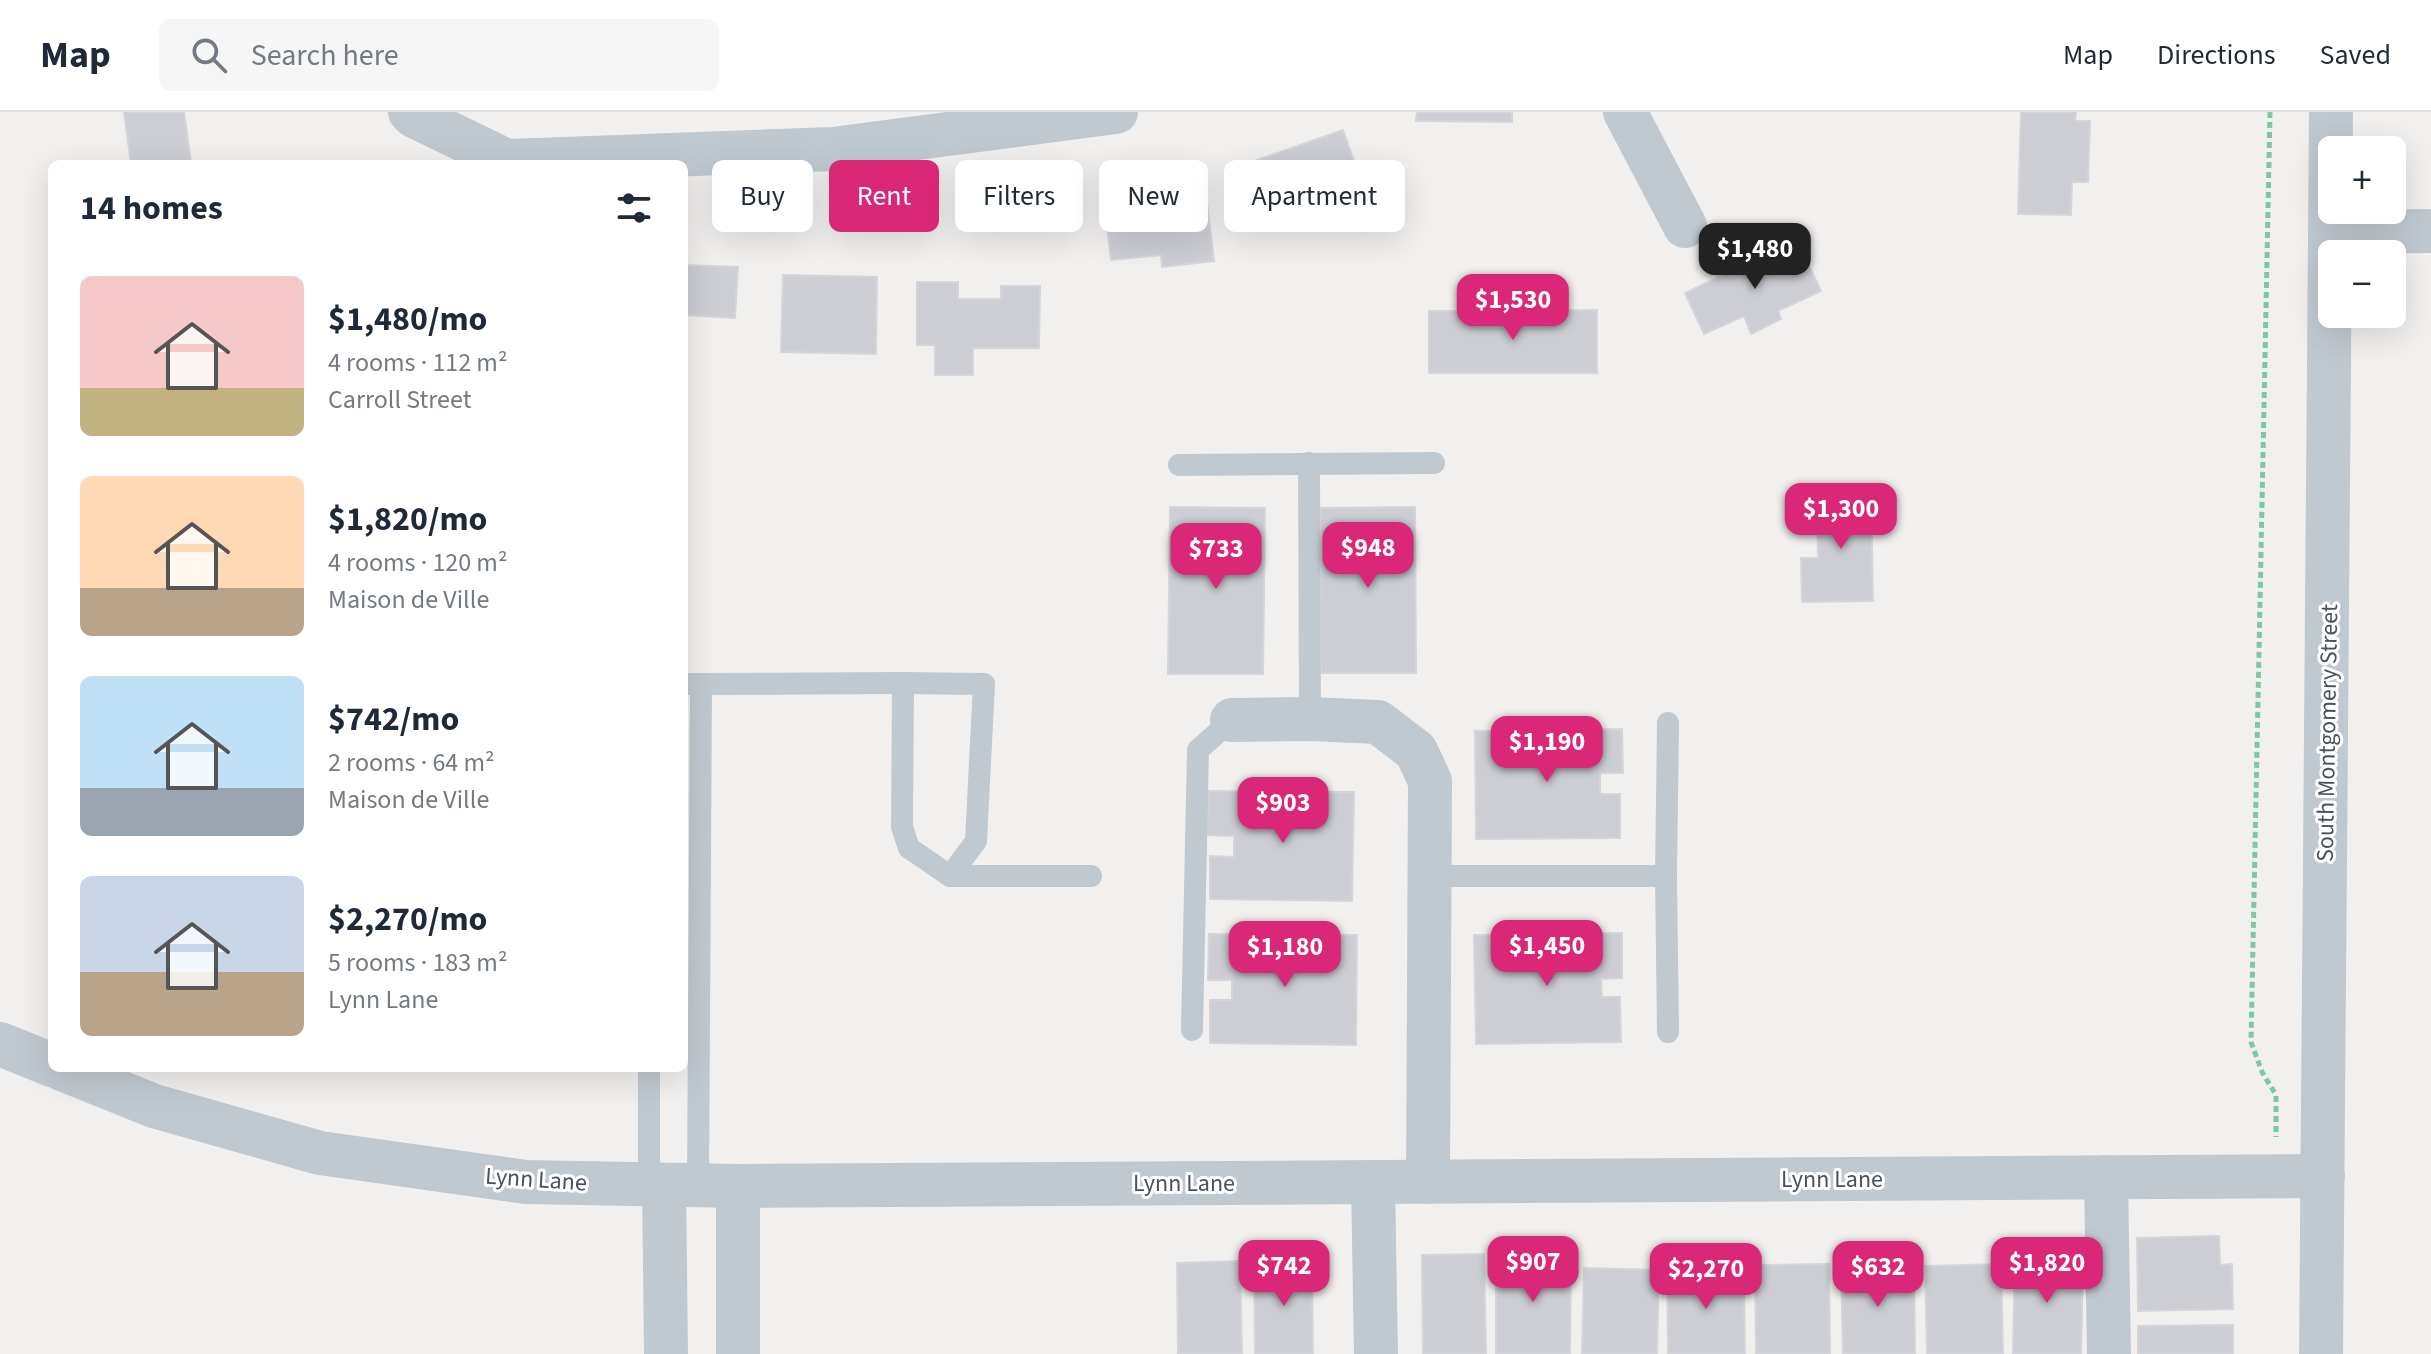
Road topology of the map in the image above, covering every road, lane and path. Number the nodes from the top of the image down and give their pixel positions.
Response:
1 (410, 112) edge
2 (1116, 112) edge
3 (1625, 112) edge
4 (2270, 112) edge
5 (2331, 112) edge
6 (505, 160) edge
7 (534, 160) edge
8 (1685, 226) dead end
9 (2431, 231) edge
10 (2332, 232) junction
11 (1309, 463) junction
12 (1434, 463) dead end
13 (1179, 465) dead end
14 (903, 683) junction
15 (692, 684) edge
16 (1310, 719) junction
17 (1232, 720) joint
18 (1668, 723) dead end
19 (950, 876) junction
20 (1091, 876) dead end
21 (1429, 876) junction
22 (1666, 876) junction
23 (1192, 1030) dead end
24 (1668, 1032) dead end
25 (0, 1044) edge
26 (48, 1063) edge
27 (70, 1072) edge
28 (650, 1072) edge
29 (2277, 1176) junction
30 (2323, 1176) junction
31 (2106, 1177) junction
32 (1373, 1182) junction
33 (1428, 1182) junction
34 (687, 1186) junction
35 (666, 1354) edge
36 (738, 1354) edge
37 (1376, 1354) edge
38 (2109, 1354) edge
39 (2321, 1354) edge

1 - 6 street
2 - 7 street
3 - 8 street
4 - 29 path
5 - 10 street, South Montgomery Street
9 - 10 street
10 - 30 street, South Montgomery Street
11 - 12 lane
11 - 13 lane
11 - 16 lane
14 - 15 lane
14 - 19 lane
14 - 19 lane
15 - 34 lane
16 - 17 street
16 - 21 street
17 - 23 lane
18 - 22 lane
19 - 20 lane
21 - 22 lane
21 - 33 street
22 - 24 lane
25 - 26 street
27 - 34 street, Lynn Lane
28 - 34 lane
29 - 30 street, Lynn Lane
29 - 31 street, Lynn Lane
30 - 39 street, South Montgomery Street
31 - 33 street, Lynn Lane
31 - 38 street
32 - 33 street, Lynn Lane
32 - 34 street, Lynn Lane
32 - 37 street
34 - 35 street
34 - 36 street

